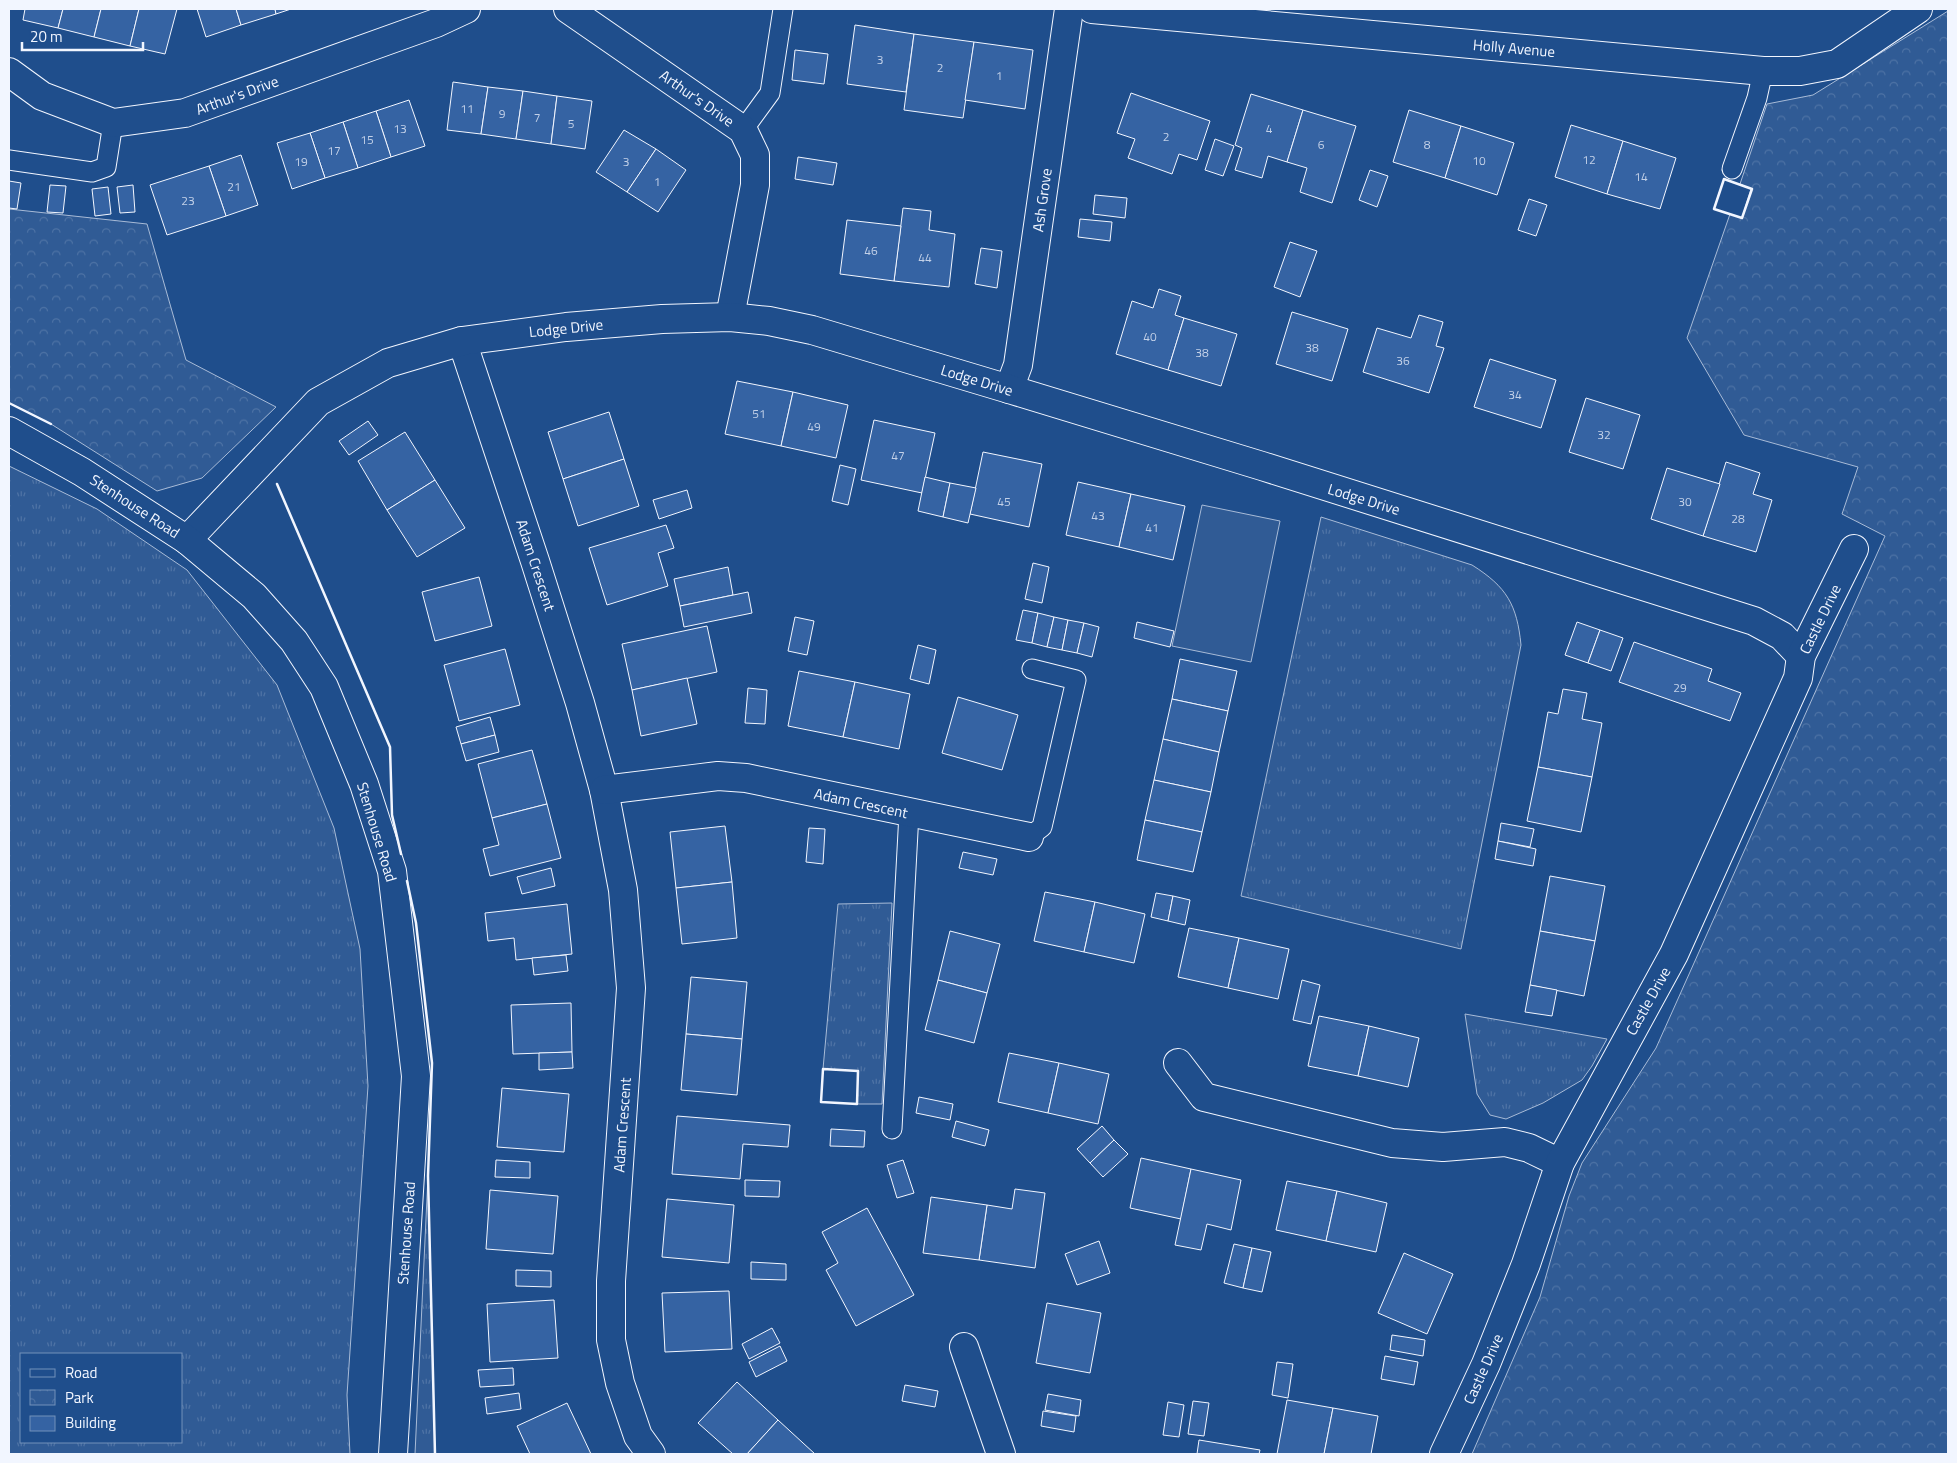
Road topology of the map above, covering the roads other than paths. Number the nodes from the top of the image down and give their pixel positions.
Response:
1 (466, 9) edge
2 (568, 9) edge
3 (783, 9) edge
4 (1069, 9) edge
5 (1092, 9) edge
6 (1918, 9) edge
7 (1763, 71) junction
8 (9, 72) edge
9 (113, 123) junction
10 (743, 130) junction
11 (9, 160) edge
12 (1732, 169) dead end
13 (730, 317) junction
14 (462, 341) junction
15 (1008, 389) junction
16 (9, 431) edge
17 (187, 540) junction
18 (1854, 549) dead end
19 (1801, 656) junction
20 (1032, 669) dead end
21 (604, 790) junction
22 (909, 813) junction
23 (1029, 837) joint
24 (1178, 1063) dead end
25 (892, 1129) dead end
26 (1560, 1163) junction
27 (964, 1347) dead end
28 (393, 1454) edge
29 (651, 1454) edge
30 (1001, 1454) edge
31 (1444, 1454) edge

1 - 9 street, Arthur's Drive
2 - 10 street, Arthur's Drive
3 - 10 lane
4 - 15 street, Ash Grove
5 - 7 street, Holly Avenue
6 - 7 street, Holly Avenue
7 - 12 lane
8 - 9 street, Arthur's Drive
9 - 11 lane
10 - 13 street, Arthur's Drive
13 - 14 street, Lodge Drive
13 - 15 street, Lodge Drive
14 - 17 street, Lodge Drive
14 - 21 street, Adam Crescent
15 - 19 street, Lodge Drive
16 - 17 street, Stenhouse Road
17 - 28 street, Stenhouse Road
18 - 19 street, Castle Drive
19 - 26 street, Castle Drive
20 - 23 lane
21 - 22 street, Adam Crescent
21 - 29 street, Adam Crescent
22 - 23 street, Adam Crescent
22 - 25 lane
24 - 26 street
26 - 31 street, Castle Drive
27 - 30 street

